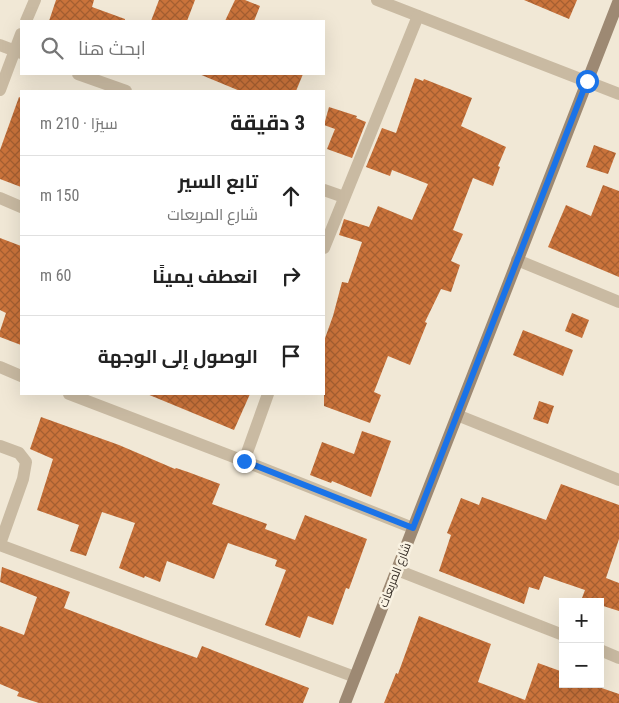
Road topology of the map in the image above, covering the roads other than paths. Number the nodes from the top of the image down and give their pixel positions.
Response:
1 (35, 0) edge
2 (377, 0) edge
3 (619, 0) edge
4 (418, 16) junction
5 (26, 20) edge
6 (0, 44) edge
7 (18, 51) edge
8 (81, 75) edge
9 (587, 81) junction
10 (0, 90) edge
11 (123, 90) edge
12 (619, 94) edge
13 (325, 190) edge
14 (344, 197) junction
15 (0, 198) edge
16 (20, 206) edge
17 (325, 245) edge
18 (517, 260) junction
19 (619, 302) edge
20 (0, 368) edge
21 (20, 376) edge
22 (72, 395) edge
23 (268, 395) edge
24 (457, 415) junction
25 (0, 446) edge
26 (244, 461) junction
27 (619, 480) edge
28 (413, 528) junction
29 (0, 544) edge
30 (398, 570) junction
31 (559, 633) edge
32 (604, 652) edge
33 (619, 658) edge
34 (355, 677) junction
35 (345, 703) edge

1 - 5 street
2 - 4 street
3 - 9 street, شارع المربعات
4 - 9 street
4 - 14 street
6 - 7 street
7 - 10 street
8 - 11 street
9 - 12 street
9 - 18 street, شارع المربعات
13 - 14 street
14 - 17 street
15 - 16 street
18 - 19 street
18 - 24 street, شارع المربعات
20 - 21 street
22 - 26 street
23 - 26 street
24 - 27 street
24 - 28 street, شارع المربعات
25 - 29 street
26 - 28 street
28 - 30 street, شارع المربعات
29 - 34 street
30 - 31 street
30 - 34 street, شارع المربعات
32 - 33 street
34 - 35 street, شارع المربعات

